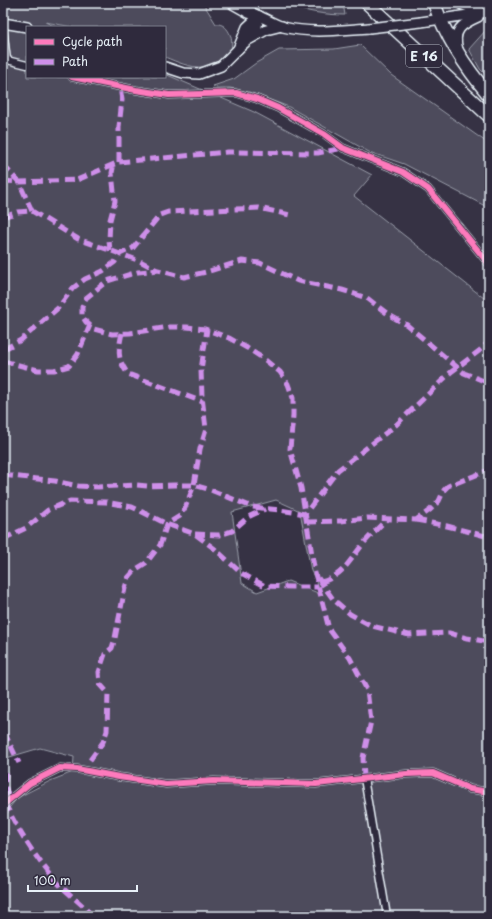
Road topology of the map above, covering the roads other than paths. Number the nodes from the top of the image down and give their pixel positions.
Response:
1 (234, 3) edge
2 (367, 3) edge
3 (434, 3) edge
4 (462, 3) edge
5 (252, 10) edge
6 (489, 12) edge
7 (440, 20) junction
8 (3, 23) edge
9 (282, 26) junction
10 (3, 27) edge
11 (26, 27) edge
12 (248, 41) junction
13 (238, 49) junction
14 (459, 55) junction
15 (5, 60) edge
16 (26, 65) edge
17 (166, 67) edge
18 (77, 78) edge
19 (489, 95) edge
20 (489, 116) edge
21 (489, 264) edge
22 (364, 778) junction
23 (489, 792) edge
24 (3, 805) edge
25 (387, 916) edge

1 - 5 highway
2 - 20 highway, E 16
3 - 7 highway, E 16
4 - 6 highway
5 - 9 main road
5 - 12 main road
5 - 13 main road
6 - 7 main road
6 - 14 main road, E 16
7 - 9 main road, bridge
7 - 14 highway, E 16
8 - 11 main road
9 - 12 main road
10 - 15 street
12 - 13 main road
13 - 17 main road
14 - 19 highway, E 16
15 - 16 street
18 - 21 street
22 - 23 street
22 - 24 street
22 - 25 street

